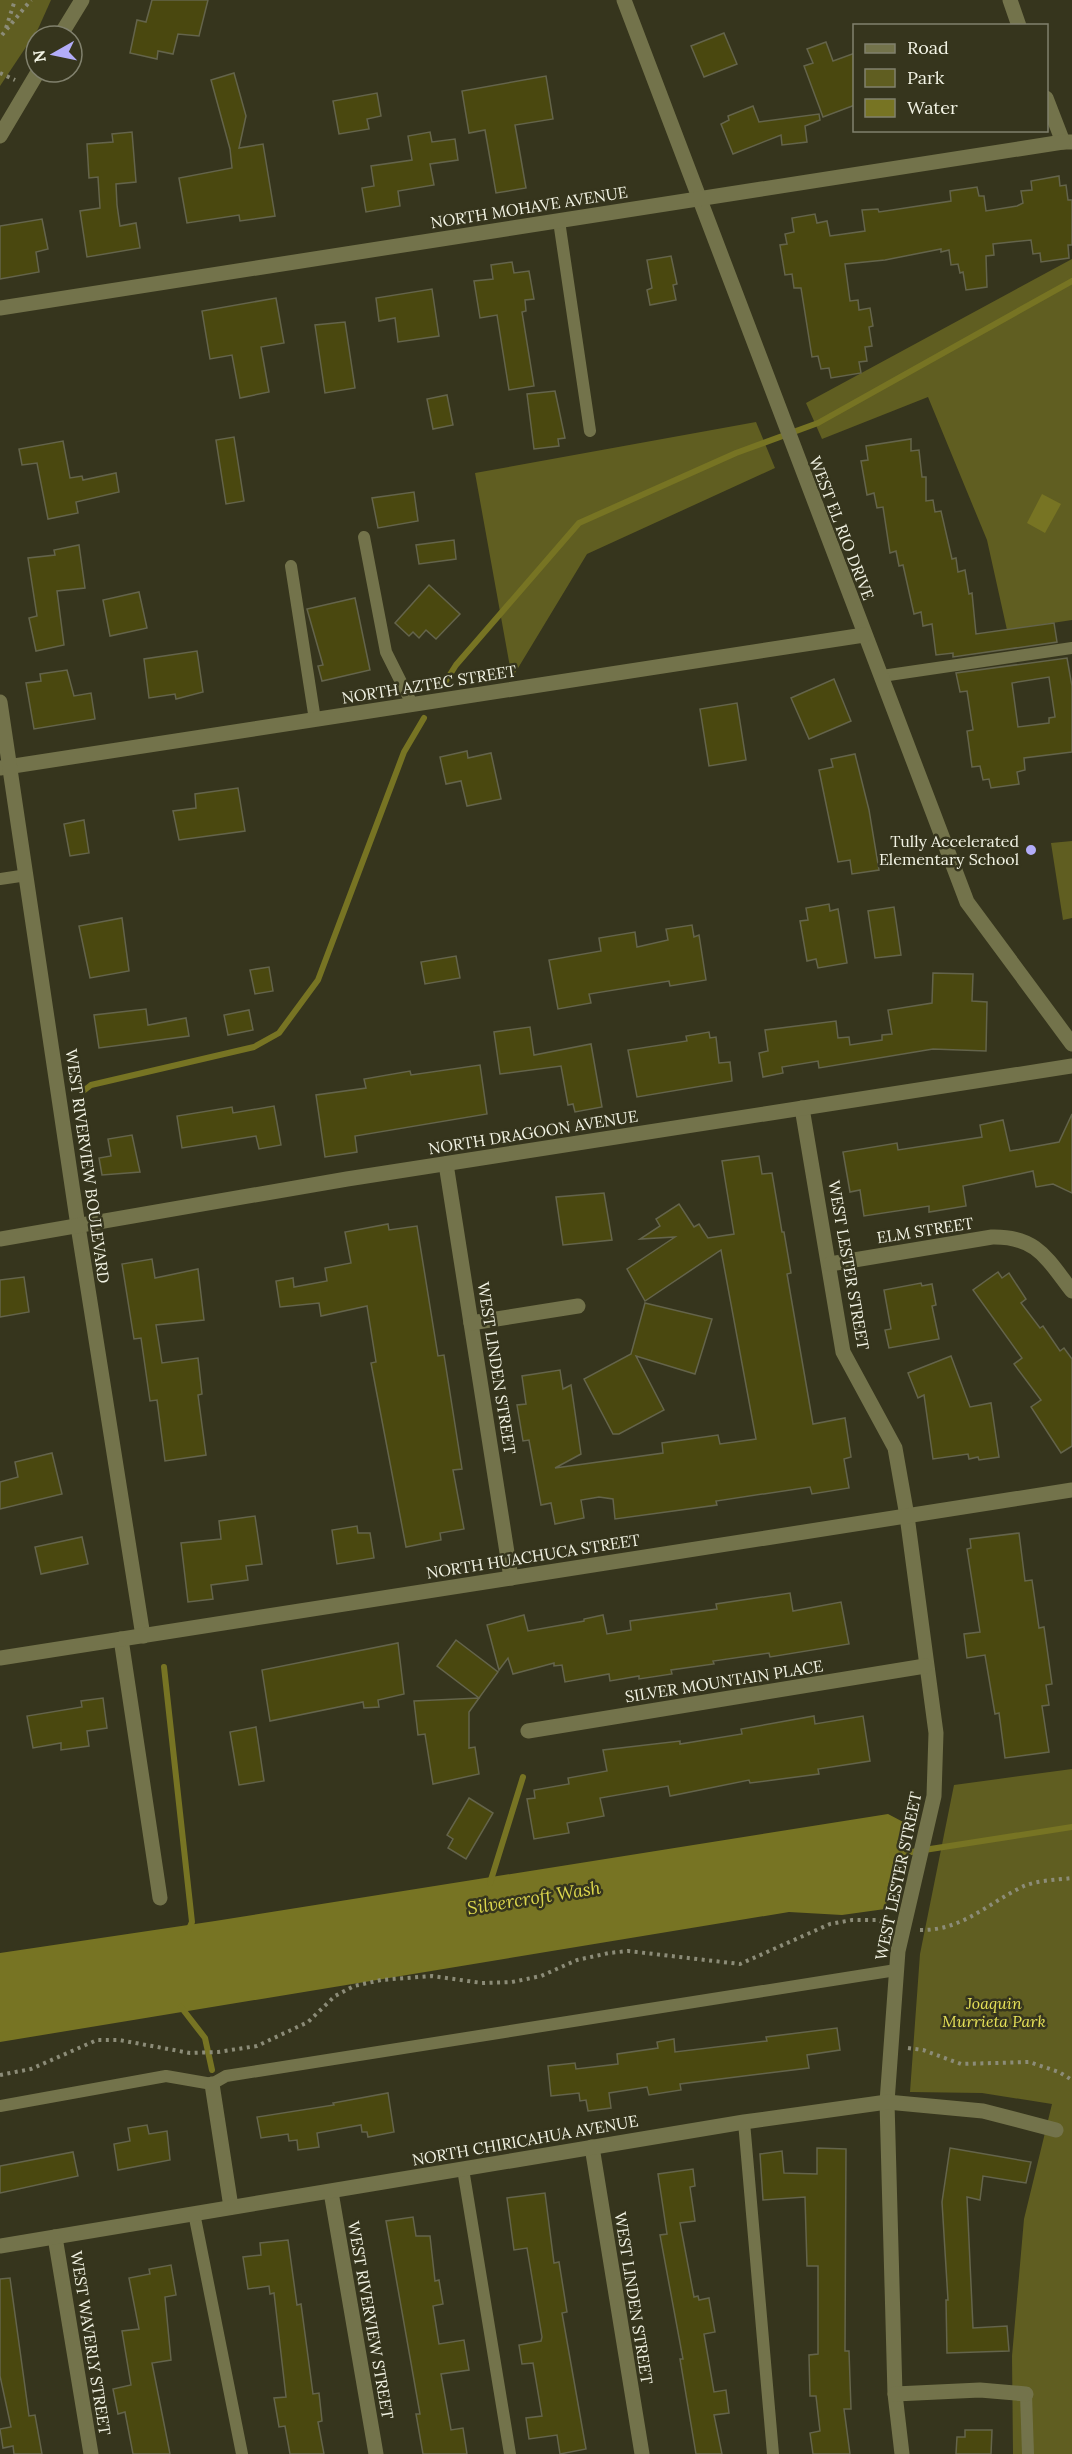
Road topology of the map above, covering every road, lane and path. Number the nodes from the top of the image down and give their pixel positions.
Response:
1 (15, 0) edge
2 (31, 0) edge
3 (82, 0) edge
4 (624, 0) edge
5 (1010, 0) edge
6 (67, 24) edge
7 (1018, 24) edge
8 (1, 37) edge
9 (31, 84) edge
10 (1048, 100) edge
11 (0, 136) edge
12 (1067, 142) edge
13 (698, 199) junction
14 (559, 220) junction
15 (0, 308) edge
16 (591, 431) dead end
17 (363, 537) dead end
18 (291, 566) dead end
19 (864, 636) junction
20 (1072, 648) edge
21 (882, 676) junction
22 (0, 702) edge
23 (412, 705) junction
24 (315, 720) junction
25 (5, 767) edge
26 (27, 875) junction
27 (0, 879) edge
28 (1072, 1044) edge
29 (1072, 1066) edge
30 (802, 1108) junction
31 (446, 1164) junction
32 (78, 1226) junction
33 (0, 1239) edge
34 (830, 1264) junction
35 (1072, 1291) edge
36 (578, 1306) dead end
37 (471, 1323) junction
38 (1072, 1490) edge
39 (907, 1516) junction
40 (512, 1578) junction
41 (143, 1636) junction
42 (122, 1639) junction
43 (0, 1658) edge
44 (926, 1666) junction
45 (528, 1731) dead end
46 (1072, 1878) edge
47 (160, 1898) dead end
48 (903, 1929) junction
49 (896, 1970) junction
50 (891, 2047) junction
51 (0, 2075) edge
52 (1072, 2080) edge
53 (212, 2084) junction
54 (887, 2103) junction
55 (0, 2106) edge
56 (744, 2122) junction
57 (1056, 2130) dead end
58 (591, 2147) junction
59 (463, 2169) junction
60 (331, 2192) junction
61 (231, 2207) junction
62 (194, 2213) junction
63 (55, 2237) junction
64 (0, 2246) edge
65 (895, 2394) junction
66 (1026, 2394) joint
67 (91, 2454) edge
68 (242, 2454) edge
69 (376, 2454) edge
70 (510, 2454) edge
71 (642, 2454) edge
72 (773, 2454) edge
73 (902, 2454) edge
74 (1028, 2454) edge

1 - 8 path
2 - 8 path
3 - 6 street
4 - 13 street, WEST EL RIO DRIVE
5 - 7 street
9 - 11 street
10 - 12 street
12 - 13 street, NORTH MOHAVE AVENUE
13 - 14 street, NORTH MOHAVE AVENUE
13 - 19 street, WEST EL RIO DRIVE
14 - 15 street, NORTH MOHAVE AVENUE
14 - 16 lane
17 - 23 lane
18 - 24 lane
19 - 21 street, WEST EL RIO DRIVE
19 - 23 street, NORTH AZTEC STREET
20 - 21 lane
21 - 28 street, WEST EL RIO DRIVE
22 - 25 street, WEST RIVERVIEW BOULEVARD
23 - 24 street, NORTH AZTEC STREET
24 - 25 street, NORTH AZTEC STREET
25 - 26 street, WEST RIVERVIEW BOULEVARD
26 - 27 lane
26 - 32 street, WEST RIVERVIEW BOULEVARD
29 - 30 street, NORTH DRAGOON AVENUE
30 - 31 street, NORTH DRAGOON AVENUE
30 - 34 street, WEST LESTER STREET
31 - 32 street, NORTH DRAGOON AVENUE
31 - 37 street, WEST LINDEN STREET
32 - 33 street, NORTH DRAGOON AVENUE
32 - 41 street, WEST RIVERVIEW BOULEVARD
34 - 35 street, ELM STREET
34 - 39 street, WEST LESTER STREET
36 - 37 street
37 - 40 street, WEST LINDEN STREET
38 - 39 street, NORTH HUACHUCA STREET
39 - 40 street, NORTH HUACHUCA STREET
39 - 44 street, WEST LESTER STREET
40 - 41 street, NORTH HUACHUCA STREET
41 - 42 street, NORTH HUACHUCA STREET
42 - 43 street, NORTH HUACHUCA STREET
42 - 47 street
44 - 45 street, SILVER MOUNTAIN PLACE
44 - 48 street, WEST LESTER STREET
46 - 48 path
48 - 49 street, WEST LESTER STREET
48 - 51 path
49 - 50 street, WEST LESTER STREET
49 - 53 lane
50 - 52 path
50 - 54 street, WEST LESTER STREET
53 - 55 lane
53 - 61 street
54 - 56 street, NORTH CHIRICAHUA AVENUE
54 - 57 street, NORTH CHIRICAHUA AVENUE
54 - 65 street, WEST LESTER STREET
56 - 58 street, NORTH CHIRICAHUA AVENUE
56 - 72 lane
58 - 59 street, NORTH CHIRICAHUA AVENUE
58 - 71 street, WEST LINDEN STREET
59 - 60 street, NORTH CHIRICAHUA AVENUE
59 - 70 lane
60 - 61 street, NORTH CHIRICAHUA AVENUE
60 - 69 street, WEST RIVERVIEW STREET
61 - 62 street, NORTH CHIRICAHUA AVENUE
62 - 63 street, NORTH CHIRICAHUA AVENUE
62 - 68 lane
63 - 64 street, NORTH CHIRICAHUA AVENUE
63 - 67 street, WEST WAVERLY STREET
65 - 66 street
65 - 73 street, WEST LESTER STREET
66 - 74 lane

